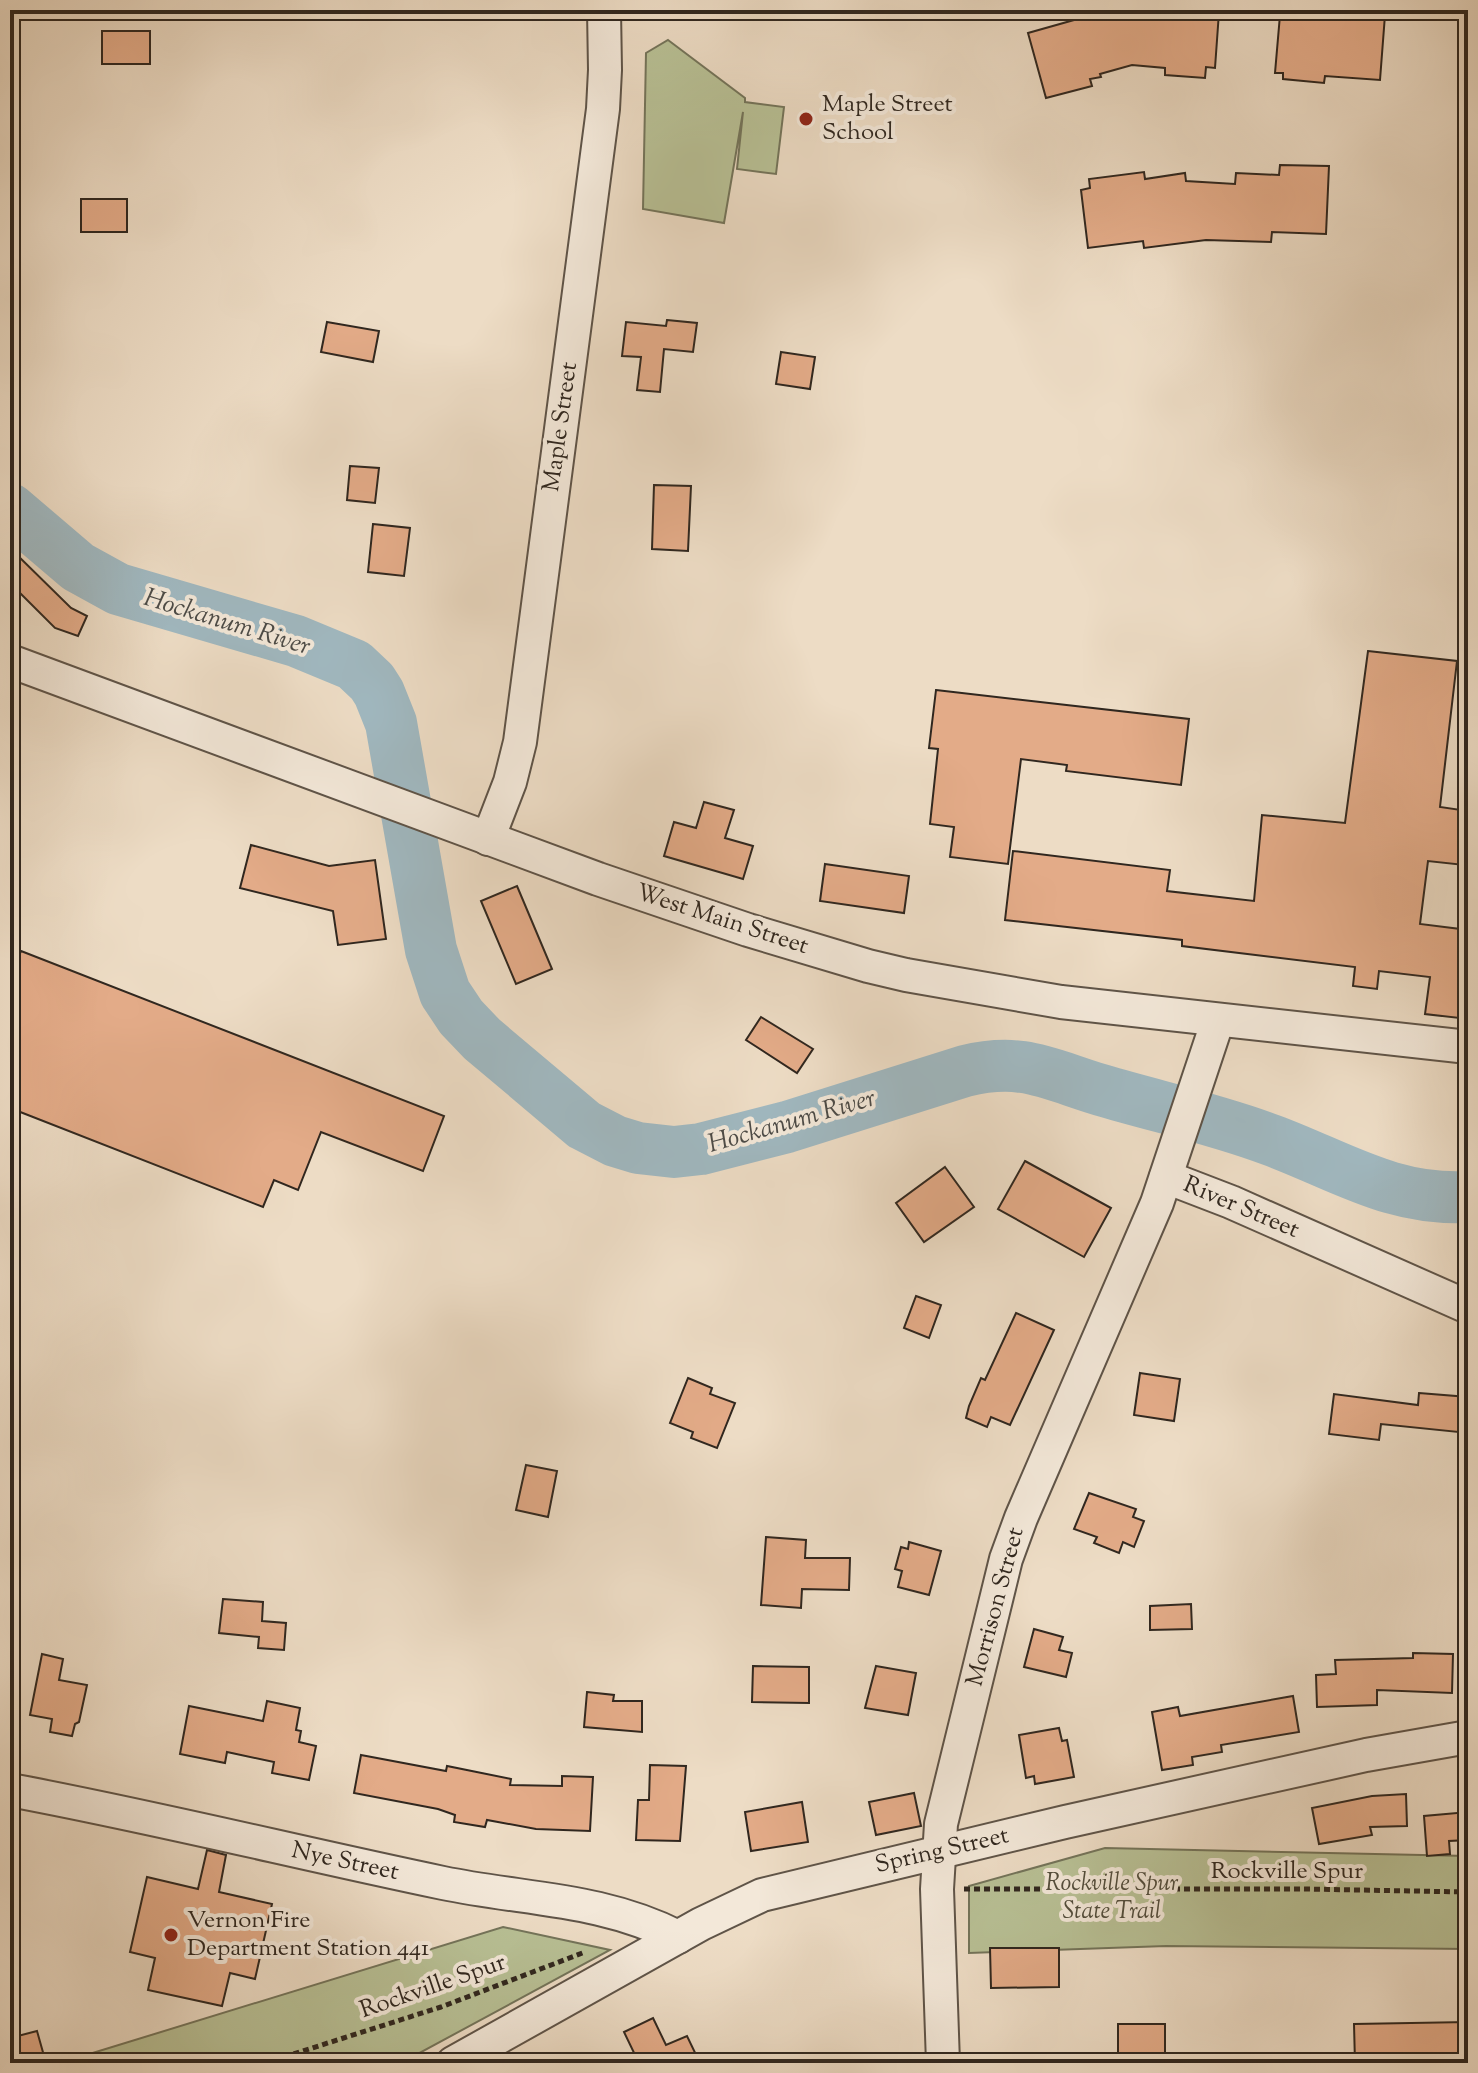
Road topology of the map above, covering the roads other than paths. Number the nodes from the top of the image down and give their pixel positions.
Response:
1 (604, 10) edge
2 (10, 661) edge
3 (488, 839) junction
4 (1218, 1020) junction
5 (1468, 1047) edge
6 (1170, 1163) junction
7 (1468, 1307) edge
8 (1468, 1737) edge
9 (10, 1790) edge
10 (938, 1852) junction
11 (678, 1937) junction
12 (453, 2063) edge
13 (943, 2063) edge

1 - 3 street, Maple Street
2 - 3 street, West Main Street
3 - 4 street, West Main Street
4 - 5 street, West Main Street
4 - 6 street, River Street
6 - 7 street, River Street
6 - 10 street, Morrison Street
8 - 10 street, Spring Street
9 - 11 street, Nye Street
10 - 11 street, Spring Street
10 - 13 street, Morrison Street
11 - 12 street, Spring Street

